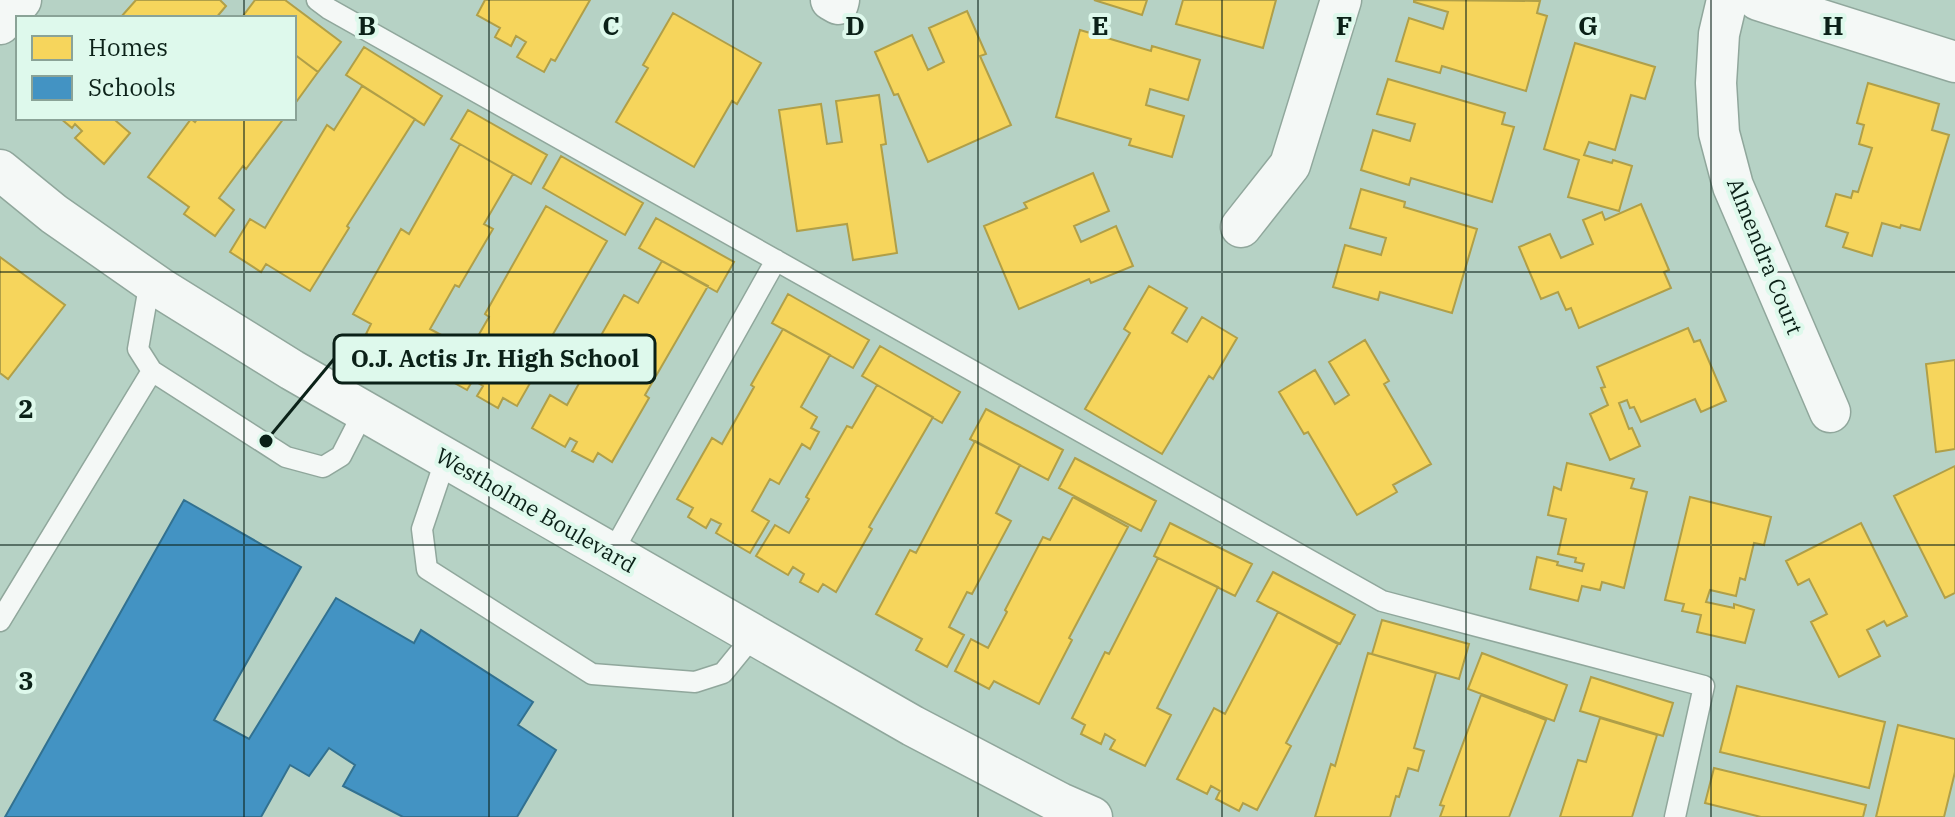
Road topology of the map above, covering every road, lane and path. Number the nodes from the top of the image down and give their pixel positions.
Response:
1 (21, 0) edge
2 (317, 0) edge
3 (1341, 0) edge
4 (1727, 0) edge
5 (1758, 0) edge
6 (0, 24) edge
7 (1955, 62) edge
8 (0, 170) edge
9 (1241, 227) dead end
10 (776, 260) junction
11 (150, 281) junction
12 (152, 371) junction
13 (364, 411) junction
14 (1830, 412) dead end
15 (446, 458) junction
16 (612, 553) junction
17 (0, 621) edge
18 (754, 635) junction
19 (1092, 817) edge
20 (1675, 817) edge

1 - 6 street
2 - 10 lane
3 - 9 street
4 - 14 street, Almendra Court
5 - 7 street
8 - 11 street, Westholme Boulevard
10 - 16 lane
10 - 20 lane
11 - 12 lane
11 - 13 street, Westholme Boulevard
12 - 13 lane
12 - 17 lane
13 - 15 street, Westholme Boulevard
15 - 16 street, Westholme Boulevard
15 - 18 lane
16 - 18 street, Westholme Boulevard
18 - 19 street, Westholme Boulevard

